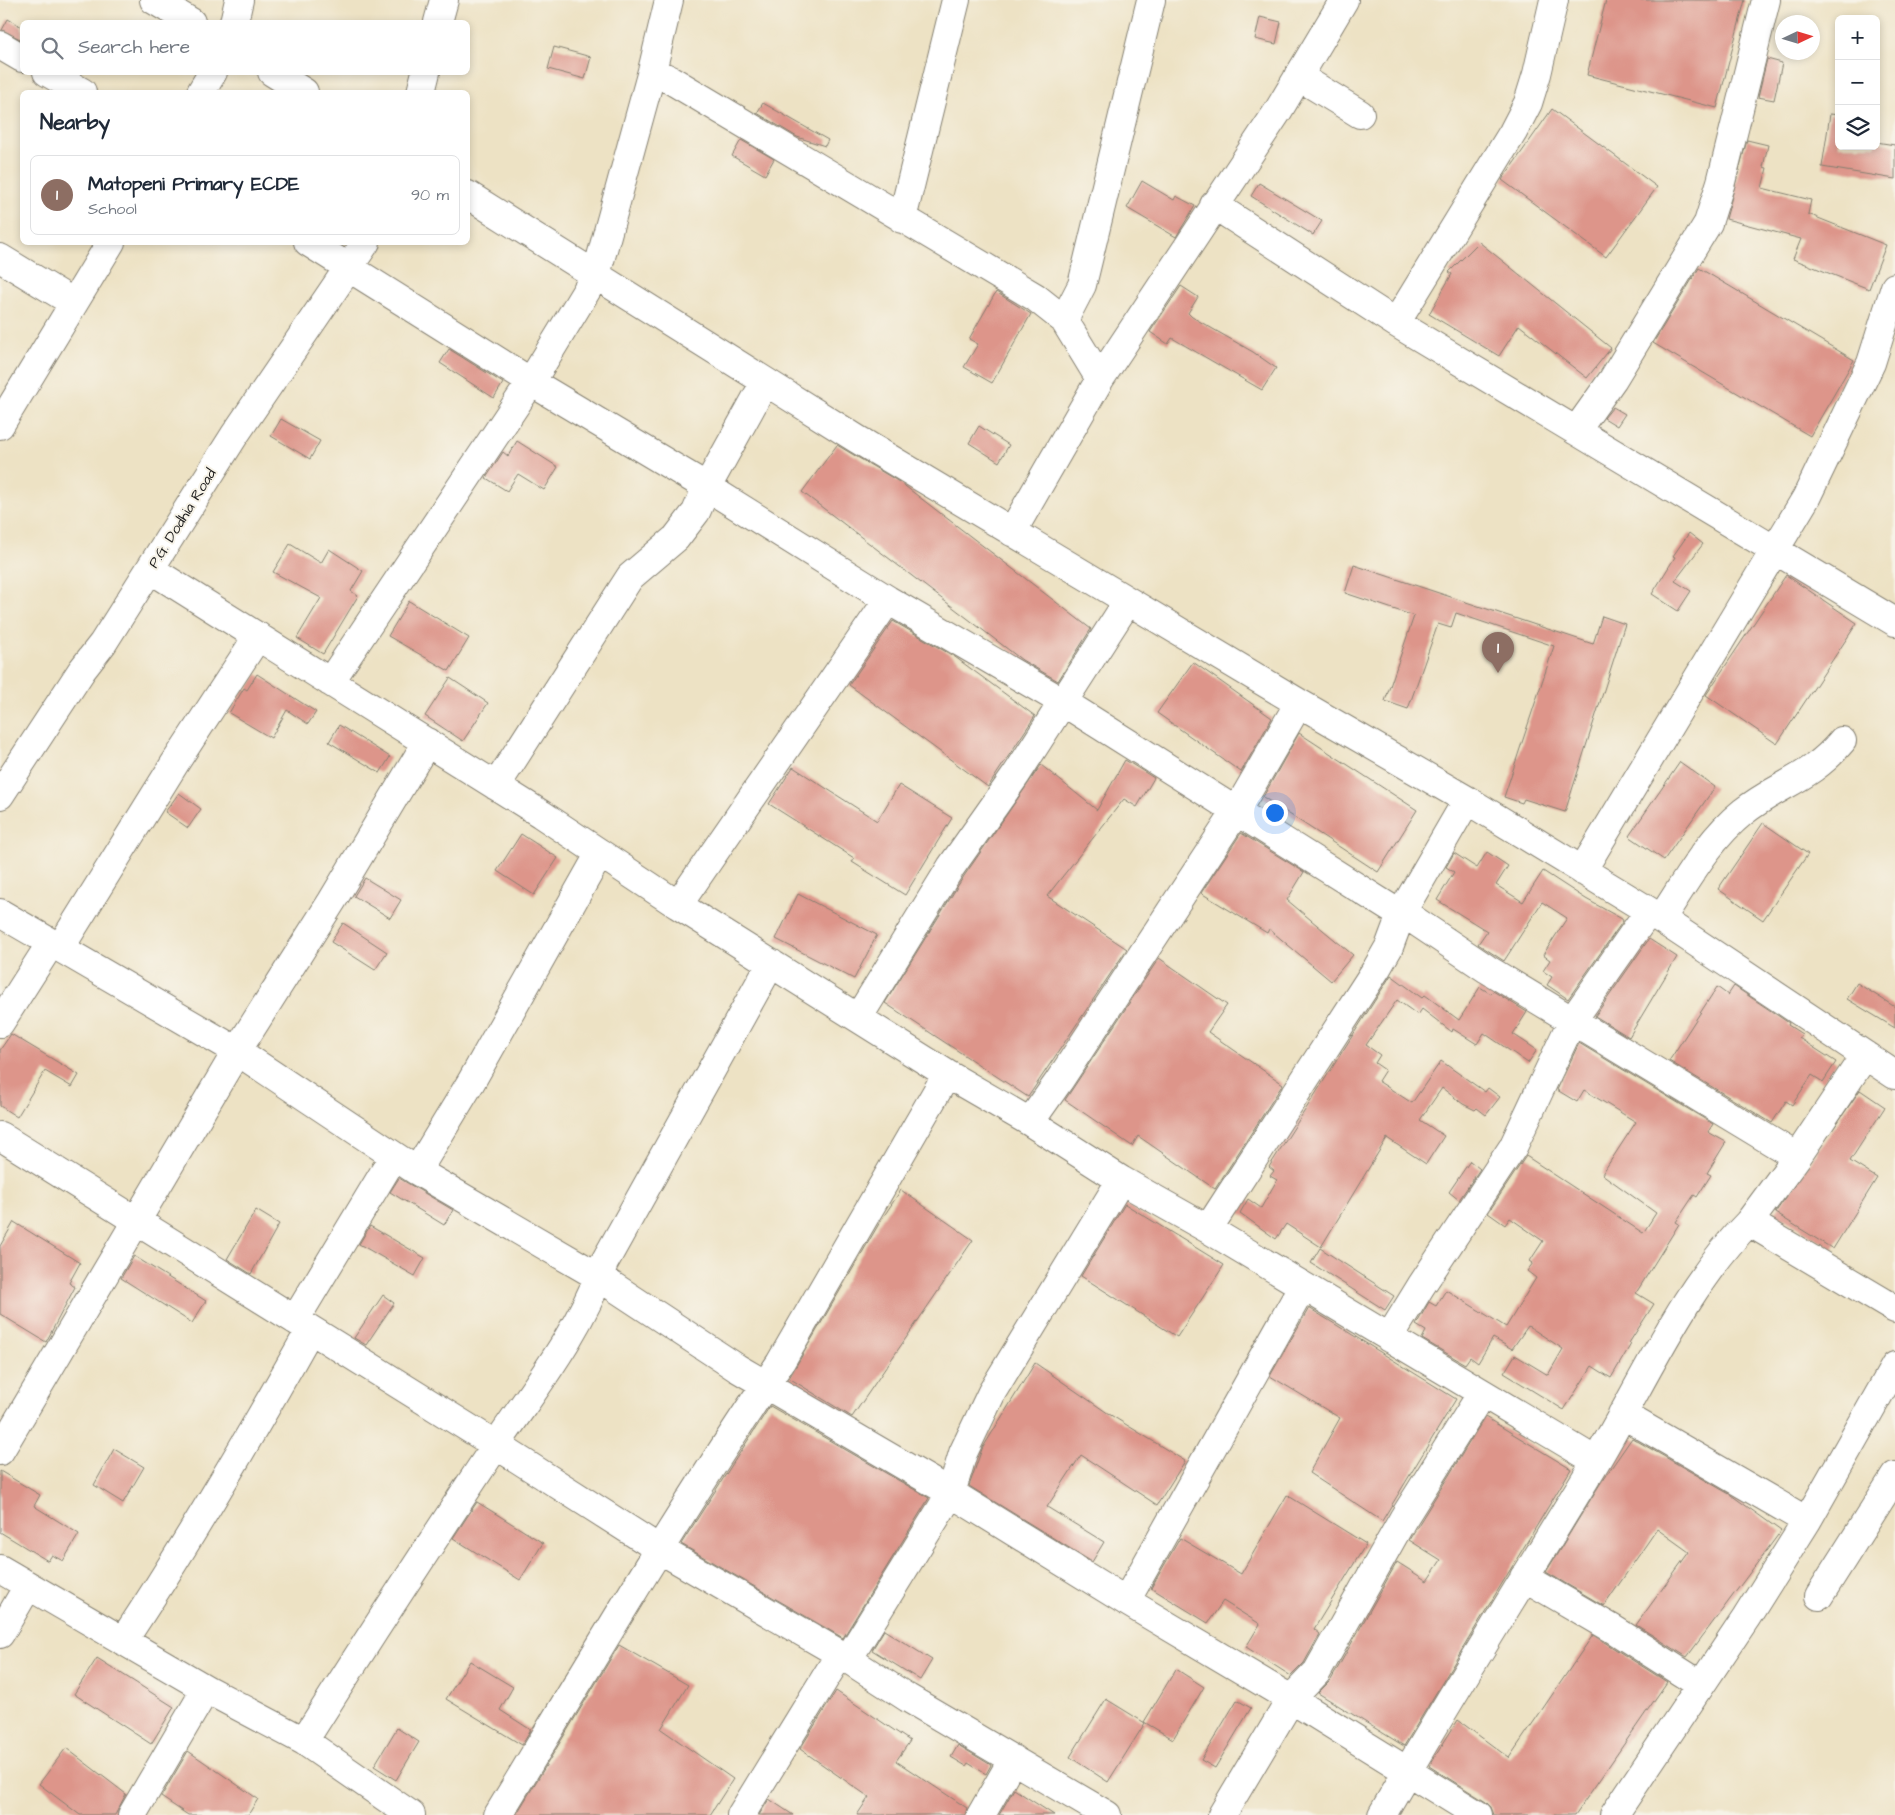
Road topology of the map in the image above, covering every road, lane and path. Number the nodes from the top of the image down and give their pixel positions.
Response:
1 (154, 0) edge
2 (239, 0) edge
3 (444, 0) edge
4 (669, 0) edge
5 (956, 0) edge
6 (1151, 0) edge
7 (1344, 0) edge
8 (1554, 0) edge
9 (1766, 0) edge
10 (188, 20) edge
11 (234, 20) edge
12 (439, 20) edge
13 (0, 46) edge
14 (20, 57) edge
15 (652, 71) junction
16 (53, 75) edge
17 (211, 75) edge
18 (277, 75) edge
19 (425, 75) edge
20 (1298, 76) junction
21 (79, 90) edge
22 (202, 90) edge
23 (301, 90) edge
24 (422, 90) edge
25 (1360, 114) dead end
26 (470, 196) edge
27 (1214, 205) junction
28 (902, 219) junction
29 (109, 245) edge
30 (312, 245) edge
31 (364, 245) edge
32 (0, 258) edge
33 (348, 269) junction
34 (596, 275) junction
35 (1895, 287) edge
36 (74, 304) junction
37 (1064, 320) junction
38 (1396, 323) junction
39 (1100, 379) junction
40 (531, 382) junction
41 (765, 382) junction
42 (0, 425) edge
43 (1576, 431) junction
44 (707, 487) junction
45 (1012, 532) junction
46 (1777, 549) junction
47 (150, 569) junction
48 (888, 600) junction
49 (1128, 601) junction
50 (1895, 622) edge
51 (258, 636) junction
52 (330, 682) junction
53 (1063, 702) junction
54 (1299, 703) junction
55 (1842, 741) dead end
56 (427, 742) junction
57 (496, 786) junction
58 (0, 795) edge
59 (1467, 800) junction
60 (1236, 812) junction
61 (600, 853) junction
62 (1582, 871) junction
63 (678, 905) junction
64 (1402, 912) junction
65 (0, 913) edge
66 (1655, 915) junction
67 (56, 945) junction
68 (771, 963) junction
69 (858, 1018) junction
70 (1572, 1021) junction
71 (0, 1023) edge
72 (237, 1051) junction
73 (1865, 1055) junction
74 (947, 1074) junction
75 (1895, 1075) edge
76 (1030, 1122) junction
77 (0, 1136) edge
78 (394, 1156) junction
79 (1796, 1157) junction
80 (417, 1171) junction
81 (1121, 1180) junction
82 (136, 1221) junction
83 (1749, 1222) junction
84 (1208, 1229) junction
85 (600, 1277) junction
86 (1302, 1286) junction
87 (1895, 1309) edge
88 (303, 1325) junction
89 (1389, 1338) junction
90 (1895, 1366) edge
91 (764, 1384) junction
92 (1482, 1393) junction
93 (1622, 1414) junction
94 (496, 1445) junction
95 (0, 1451) edge
96 (1596, 1461) junction
97 (1895, 1476) edge
98 (951, 1494) junction
99 (1807, 1520) junction
100 (659, 1549) junction
101 (0, 1569) edge
102 (1524, 1577) junction
103 (28, 1586) junction
104 (1819, 1596) dead end
105 (1126, 1602) junction
106 (0, 1634) edge
107 (122, 1641) junction
108 (844, 1656) junction
109 (1701, 1685) junction
110 (206, 1689) junction
111 (1291, 1699) junction
112 (304, 1741) junction
113 (1013, 1759) junction
114 (1407, 1772) junction
115 (379, 1806) edge
116 (132, 1815) edge
117 (412, 1815) edge
118 (498, 1815) edge
119 (741, 1815) edge
120 (980, 1815) edge
121 (1108, 1815) edge
122 (1222, 1815) edge
123 (1382, 1815) edge
124 (1478, 1815) edge
125 (1614, 1815) edge

1 - 10 street
2 - 11 street
3 - 12 street
4 - 15 street
5 - 28 street
6 - 37 street
7 - 20 street
8 - 38 street
9 - 43 street
13 - 14 street
15 - 28 street
15 - 34 street
16 - 21 street
17 - 22 street
18 - 23 street
19 - 24 street
20 - 25 street
20 - 27 street
26 - 34 street
27 - 38 street
27 - 39 street
28 - 37 street
29 - 36 street
30 - 33 street
31 - 33 street, P.G. Dodhia Road
32 - 36 street
33 - 40 street
33 - 47 street, P.G. Dodhia Road
34 - 40 street
34 - 41 street
35 - 46 street
36 - 42 street
37 - 39 street
38 - 43 street
39 - 45 street
40 - 44 street
40 - 52 street
41 - 44 street
41 - 45 street
43 - 46 street
44 - 48 street
44 - 57 street
45 - 49 street
46 - 50 street
46 - 62 street
47 - 51 street
47 - 58 street, P.G. Dodhia Road
48 - 53 street
48 - 63 street
49 - 53 street
49 - 54 street
51 - 52 street
51 - 67 street
52 - 56 street
53 - 60 street
53 - 69 street
54 - 59 street
54 - 60 street
55 - 66 street
56 - 57 street
56 - 72 street
57 - 61 street
59 - 62 street
59 - 64 street
60 - 64 street
60 - 76 street
61 - 63 street
61 - 80 street
62 - 66 street
63 - 68 street
64 - 70 street
64 - 84 street
65 - 67 street
66 - 70 street
66 - 73 street
67 - 71 street
67 - 72 street
68 - 69 street
68 - 85 street
69 - 74 street
70 - 79 street
70 - 89 street
72 - 78 street
72 - 82 street
73 - 75 street
73 - 79 street
74 - 76 street
74 - 91 street
76 - 81 street
77 - 82 street
78 - 80 street
78 - 88 street
79 - 83 street
80 - 85 street
81 - 84 street
81 - 98 street
82 - 88 street
82 - 95 street
83 - 87 street
83 - 93 street
84 - 86 street
85 - 91 street
85 - 94 street
86 - 89 street
86 - 105 street
88 - 94 street
88 - 107 street
89 - 92 street
90 - 99 street
91 - 98 street
91 - 100 street
92 - 96 street
92 - 111 street
93 - 96 street
93 - 99 street
94 - 100 street
94 - 112 street
96 - 102 street
97 - 104 street
98 - 105 street
98 - 108 street
99 - 109 street
100 - 108 street
100 - 118 street
101 - 103 street
102 - 109 street
102 - 114 street
103 - 106 street
103 - 107 street
105 - 111 street
107 - 110 street
108 - 113 street
108 - 119 street
109 - 125 street
110 - 112 street
110 - 116 street
111 - 114 street
111 - 122 street
112 - 115 street
113 - 120 street
113 - 121 street
114 - 123 street
114 - 124 street
115 - 117 street

